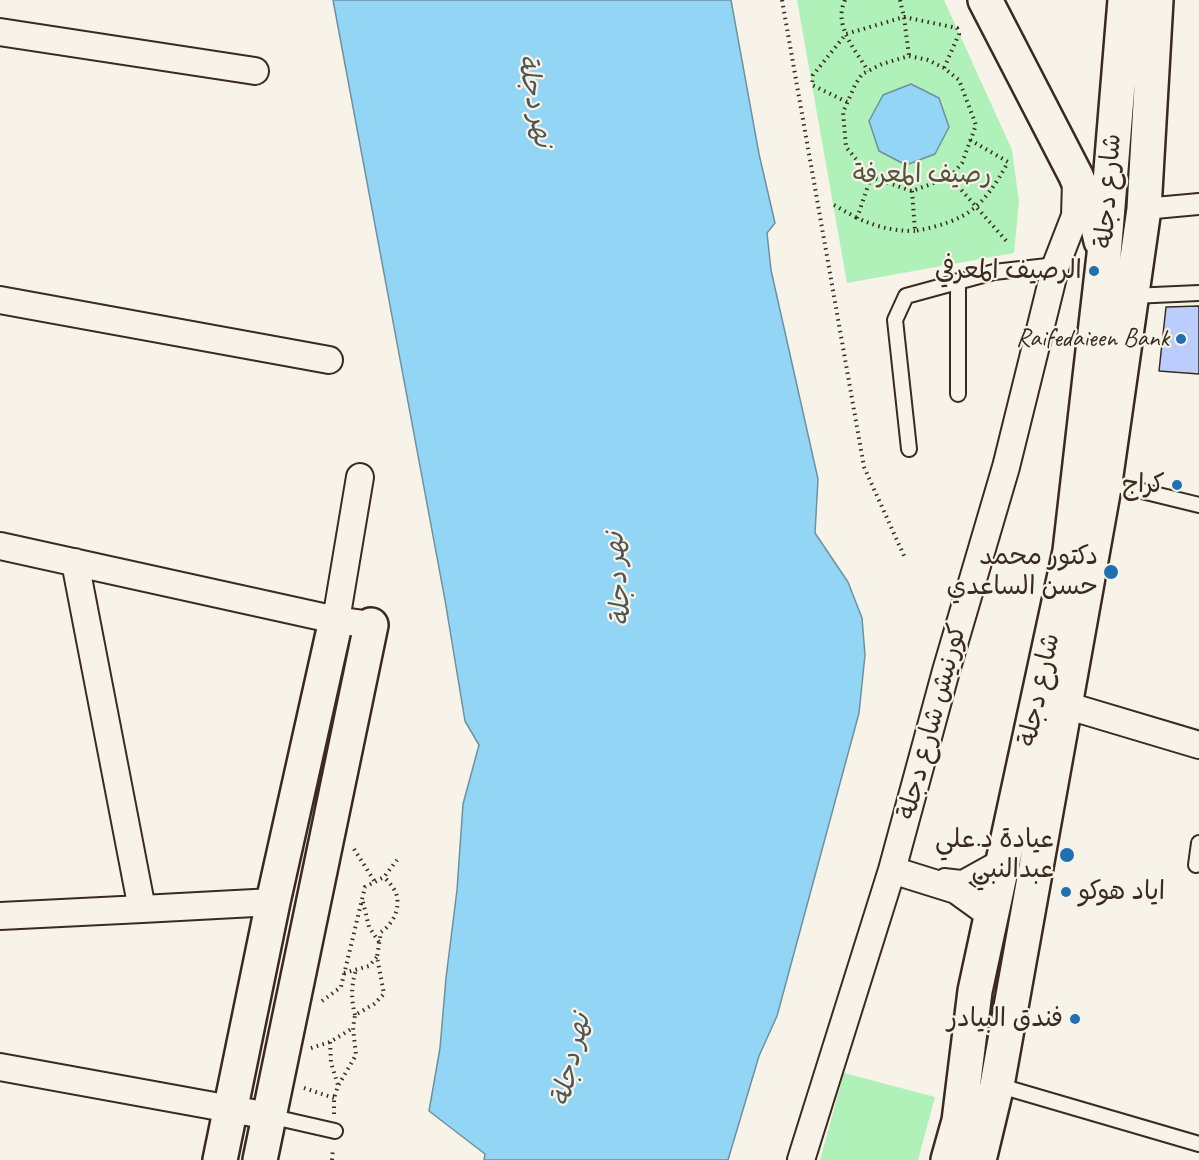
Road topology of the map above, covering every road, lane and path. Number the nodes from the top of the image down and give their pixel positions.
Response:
1 (782, 0) edge
2 (844, 0) edge
3 (900, 0) edge
4 (985, 0) edge
5 (1125, 0) edge
6 (1156, 0) edge
7 (904, 17) junction
8 (0, 32) edge
9 (846, 34) junction
10 (909, 56) junction
11 (944, 68) junction
12 (255, 71) dead end
13 (868, 71) junction
14 (847, 102) junction
15 (970, 140) junction
16 (1076, 176) junction
17 (871, 177) junction
18 (950, 177) junction
19 (912, 190) junction
20 (1199, 204) edge
21 (834, 205) dead end
22 (976, 207) junction
23 (1144, 208) junction
24 (857, 218) junction
25 (915, 231) junction
26 (1009, 244) dead end
27 (1104, 255) junction
28 (1056, 266) junction
29 (958, 282) junction
30 (1199, 293) edge
31 (1132, 296) junction
32 (0, 300) edge
33 (328, 360) dead end
34 (957, 394) dead end
35 (909, 449) dead end
36 (360, 477) dead end
37 (1105, 482) junction
38 (1199, 506) edge
39 (0, 546) edge
40 (905, 558) dead end
41 (75, 562) junction
42 (336, 620) junction
43 (371, 625) joint
44 (1065, 705) junction
45 (1199, 745) edge
46 (1199, 843) edge
47 (354, 849) dead end
48 (1005, 854) junction
49 (397, 861) dead end
50 (1196, 865) dead end
51 (892, 870) junction
52 (384, 877) junction
53 (375, 882) junction
54 (363, 901) junction
55 (273, 902) junction
56 (142, 909) junction
57 (0, 916) edge
58 (992, 916) junction
59 (380, 943) junction
60 (377, 957) junction
61 (357, 970) junction
62 (344, 974) junction
63 (320, 1002) dead end
64 (355, 1015) junction
65 (353, 1028) junction
66 (330, 1042) junction
67 (304, 1050) dead end
68 (0, 1067) edge
69 (301, 1079) dead end
70 (998, 1085) junction
71 (339, 1086) junction
72 (334, 1098) junction
73 (230, 1108) junction
74 (269, 1116) junction
75 (334, 1131) junction
76 (1199, 1144) edge
77 (220, 1160) edge
78 (260, 1160) edge
79 (332, 1160) edge
80 (801, 1160) edge
81 (948, 1160) edge
82 (979, 1160) edge

1 - 40 path
2 - 9 path
3 - 7 path
4 - 16 main road
5 - 27 main road, شارع دجلة
6 - 23 main road, شارع دجلة
7 - 9 path
7 - 10 path
7 - 11 path
8 - 12 street
9 - 13 path
9 - 14 path
10 - 11 path
10 - 13 path
11 - 15 path
13 - 14 path
14 - 17 path
15 - 18 path
15 - 22 path
16 - 27 main road
16 - 28 street, كورنيش شارع دجلة
17 - 19 path
17 - 24 path
18 - 19 path
18 - 22 path
19 - 25 path
20 - 23 street
21 - 24 path
22 - 25 path
22 - 26 path
23 - 31 main road, شارع دجلة
24 - 25 path
27 - 48 main road, شارع دجلة
28 - 29 lane
28 - 51 street, كورنيش شارع دجلة
29 - 34 lane
29 - 35 lane
30 - 31 lane
31 - 37 main road, شارع دجلة
32 - 33 street
36 - 42 street
37 - 38 lane
37 - 44 main road, شارع دجلة
39 - 41 street
41 - 42 street
41 - 56 street
42 - 43 street
42 - 55 main road
43 - 74 main road
44 - 45 street
44 - 70 main road, شارع دجلة
46 - 50 lane
47 - 53 path
48 - 51 lane
48 - 58 main road, شارع دجلة
49 - 52 path
51 - 58 street
51 - 80 street, كورنيش شارع دجلة
52 - 53 path
52 - 59 path
53 - 54 path
54 - 59 path
54 - 62 path
55 - 56 street
55 - 73 main road
56 - 57 street
58 - 81 main road, شارع دجلة
59 - 60 path
60 - 61 path
60 - 64 path
61 - 62 path
61 - 64 path
62 - 63 path
64 - 65 path
65 - 66 path
65 - 71 path
66 - 67 path
66 - 71 path
68 - 73 street
69 - 72 path
70 - 76 lane
70 - 82 main road, شارع دجلة
71 - 72 path
72 - 75 path
73 - 74 street
73 - 77 main road
74 - 75 lane
74 - 78 main road
75 - 79 path

